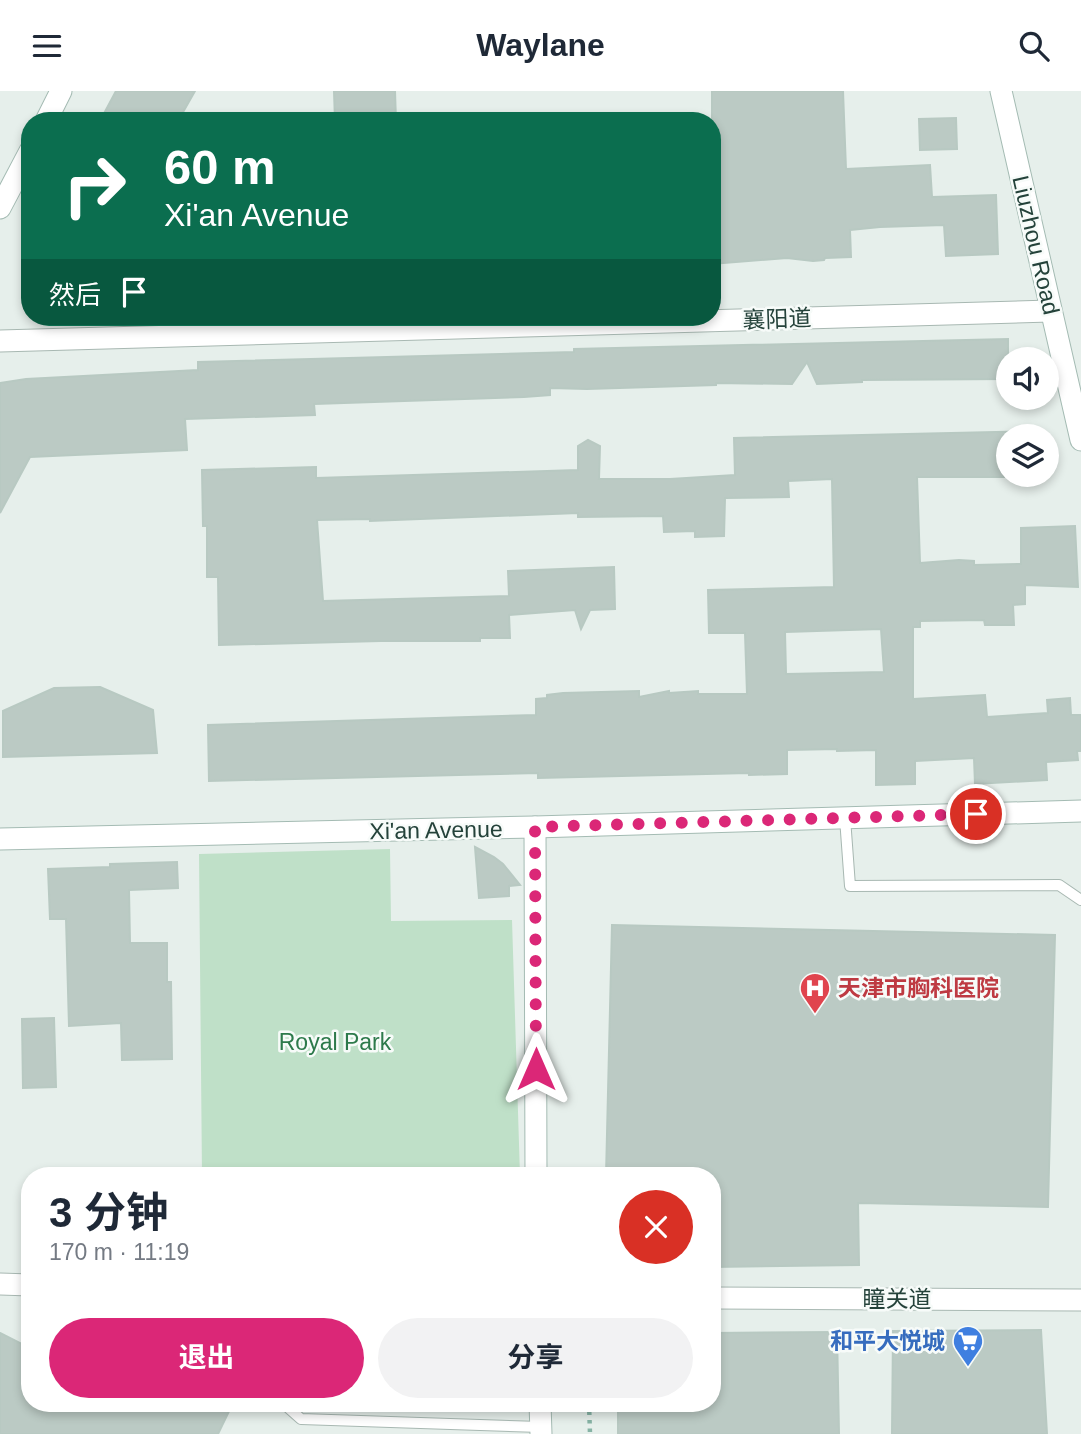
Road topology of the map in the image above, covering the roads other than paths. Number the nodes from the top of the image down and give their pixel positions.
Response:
1 (61, 91) edge
2 (1001, 91) edge
3 (50, 112) edge
4 (21, 168) edge
5 (0, 208) edge
6 (1050, 311) junction
7 (721, 320) edge
8 (525, 326) edge
9 (0, 341) edge
10 (1081, 440) edge
11 (1081, 811) edge
12 (845, 818) junction
13 (535, 827) junction
14 (0, 839) edge
15 (1081, 900) edge
16 (536, 1167) edge
17 (0, 1284) edge
18 (21, 1285) edge
19 (721, 1298) edge
20 (1081, 1300) edge
21 (293, 1412) edge
22 (540, 1412) edge
23 (541, 1430) edge

1 - 3 street
2 - 6 street, Liuzhou Road
4 - 5 street
6 - 7 street, 襄阳道
6 - 10 street, Liuzhou Road
8 - 9 street, 襄阳道
11 - 12 street, Xi'an Avenue
12 - 13 street, Xi'an Avenue
12 - 15 lane
13 - 14 street, Xi'an Avenue
13 - 16 street
17 - 18 street
19 - 20 street, 瞳关道
21 - 23 lane
22 - 23 street

